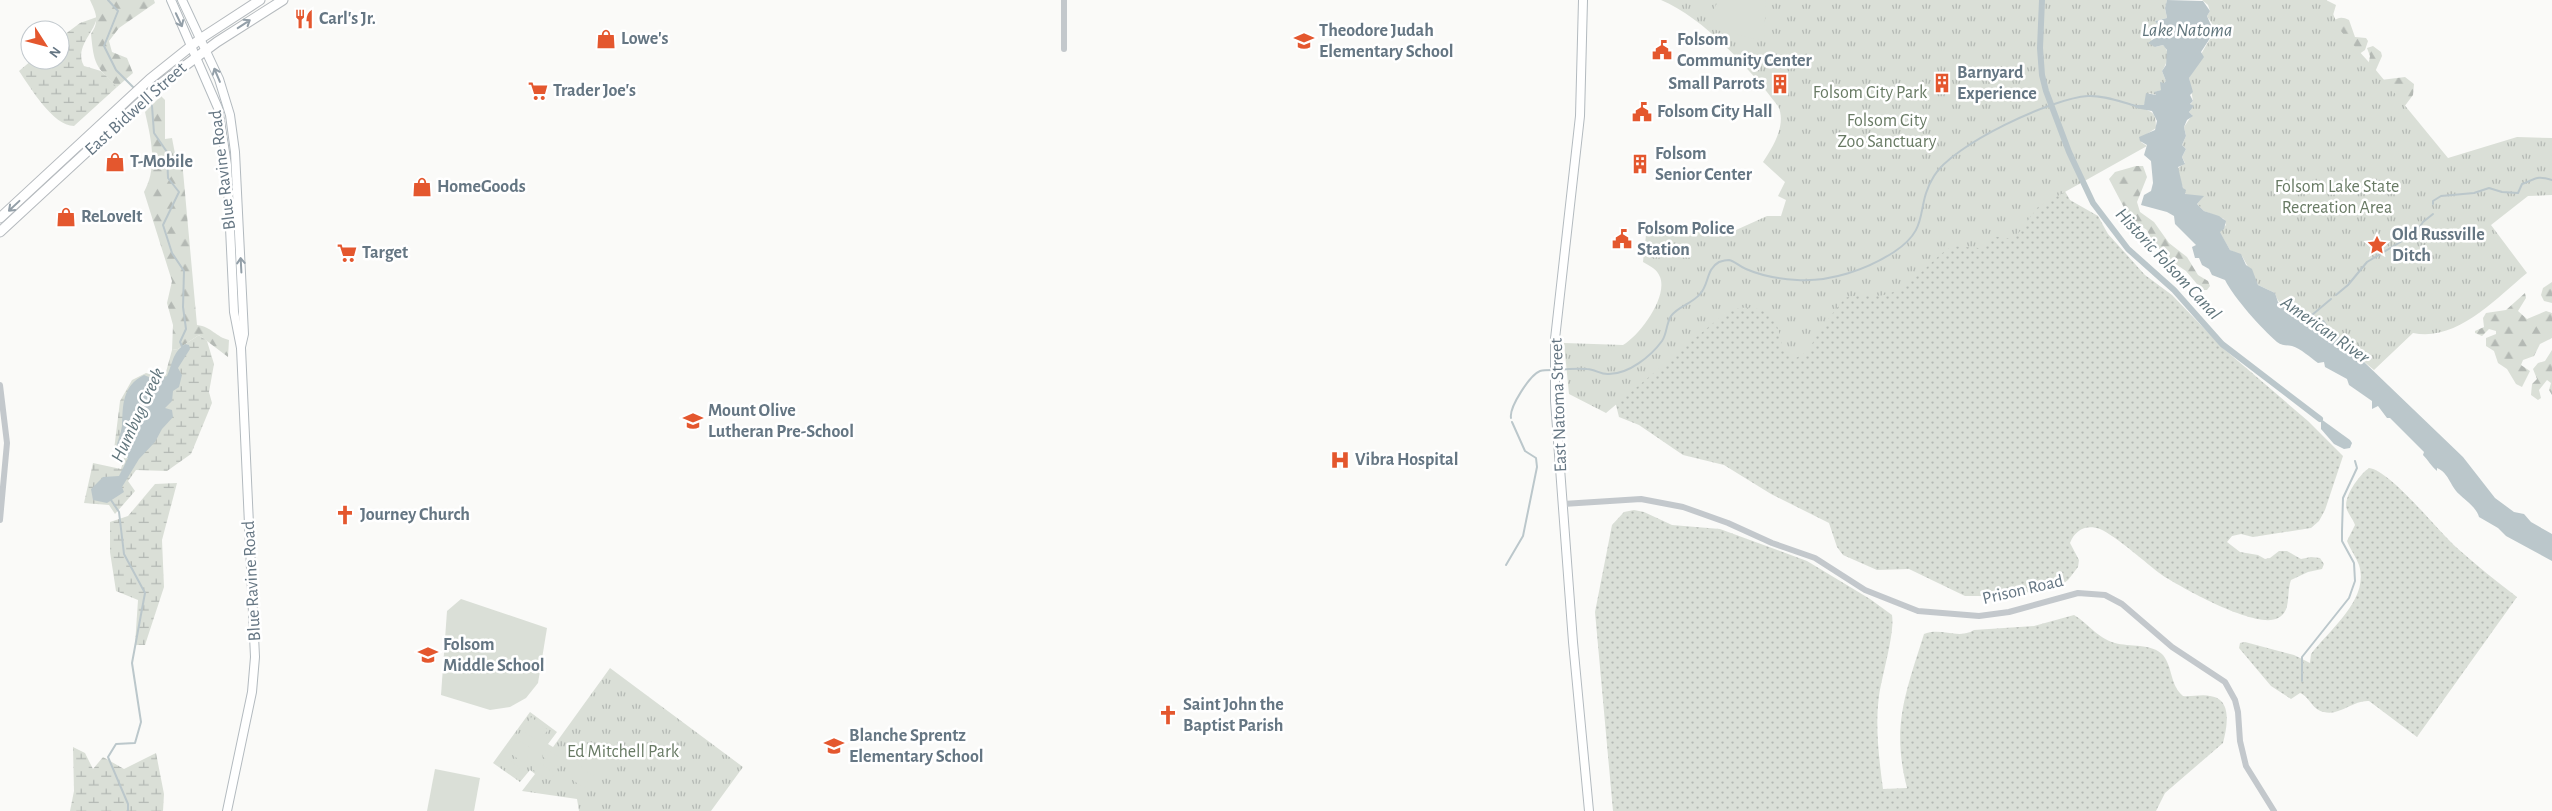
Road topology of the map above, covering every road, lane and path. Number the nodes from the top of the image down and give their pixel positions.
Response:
1 (171, 0) edge
2 (182, 0) edge
3 (260, 0) edge
4 (275, 0) edge
5 (283, 0) edge
6 (1064, 0) edge
7 (1583, 0) edge
8 (261, 13) junction
9 (200, 39) junction
10 (191, 46) junction
11 (1064, 49) dead end
12 (205, 50) junction
13 (196, 56) junction
14 (128, 98) junction
15 (74, 149) junction
16 (224, 149) junction
17 (79, 160) junction
18 (236, 177) junction
19 (29, 205) junction
20 (0, 218) edge
21 (0, 232) edge
22 (232, 281) junction
23 (244, 318) junction
24 (241, 348) junction
25 (0, 385) edge
26 (1563, 504) junction
27 (0, 520) edge
28 (227, 811) edge
29 (1589, 811) edge
30 (2274, 811) edge

1 -> 10 main road, Blue Ravine Road
2 - 9 main road, Blue Ravine Road
3 - 9 main road, East Bidwell Street
4 - 8 main road
5 - 8 main road, East Bidwell Street
6 - 11 street
7 - 26 main road, East Natoma Street
12 -> 8 main road, East Bidwell Street
9 - 10 main road, East Bidwell Street
9 - 12 main road, Blue Ravine Road
10 - 13 main road, Blue Ravine Road
10 - 14 main road, East Bidwell Street
12 - 13 main road, East Bidwell Street
18 -> 12 main road, Blue Ravine Road
13 - 16 main road, Blue Ravine Road
13 - 17 main road, East Bidwell Street
14 - 15 main road, East Bidwell Street
14 - 17 main road
15 - 19 main road
15 -> 20 main road, East Bidwell Street
16 - 18 main road
16 - 22 main road, Blue Ravine Road
17 - 19 main road, East Bidwell Street
23 -> 18 main road, Blue Ravine Road
19 - 21 main road, East Bidwell Street
22 - 23 main road
22 - 24 main road, Blue Ravine Road
23 - 24 main road, Blue Ravine Road
24 - 28 main road, Blue Ravine Road
25 - 27 street
26 - 29 main road, East Natoma Street
26 - 30 street, Prison Road

